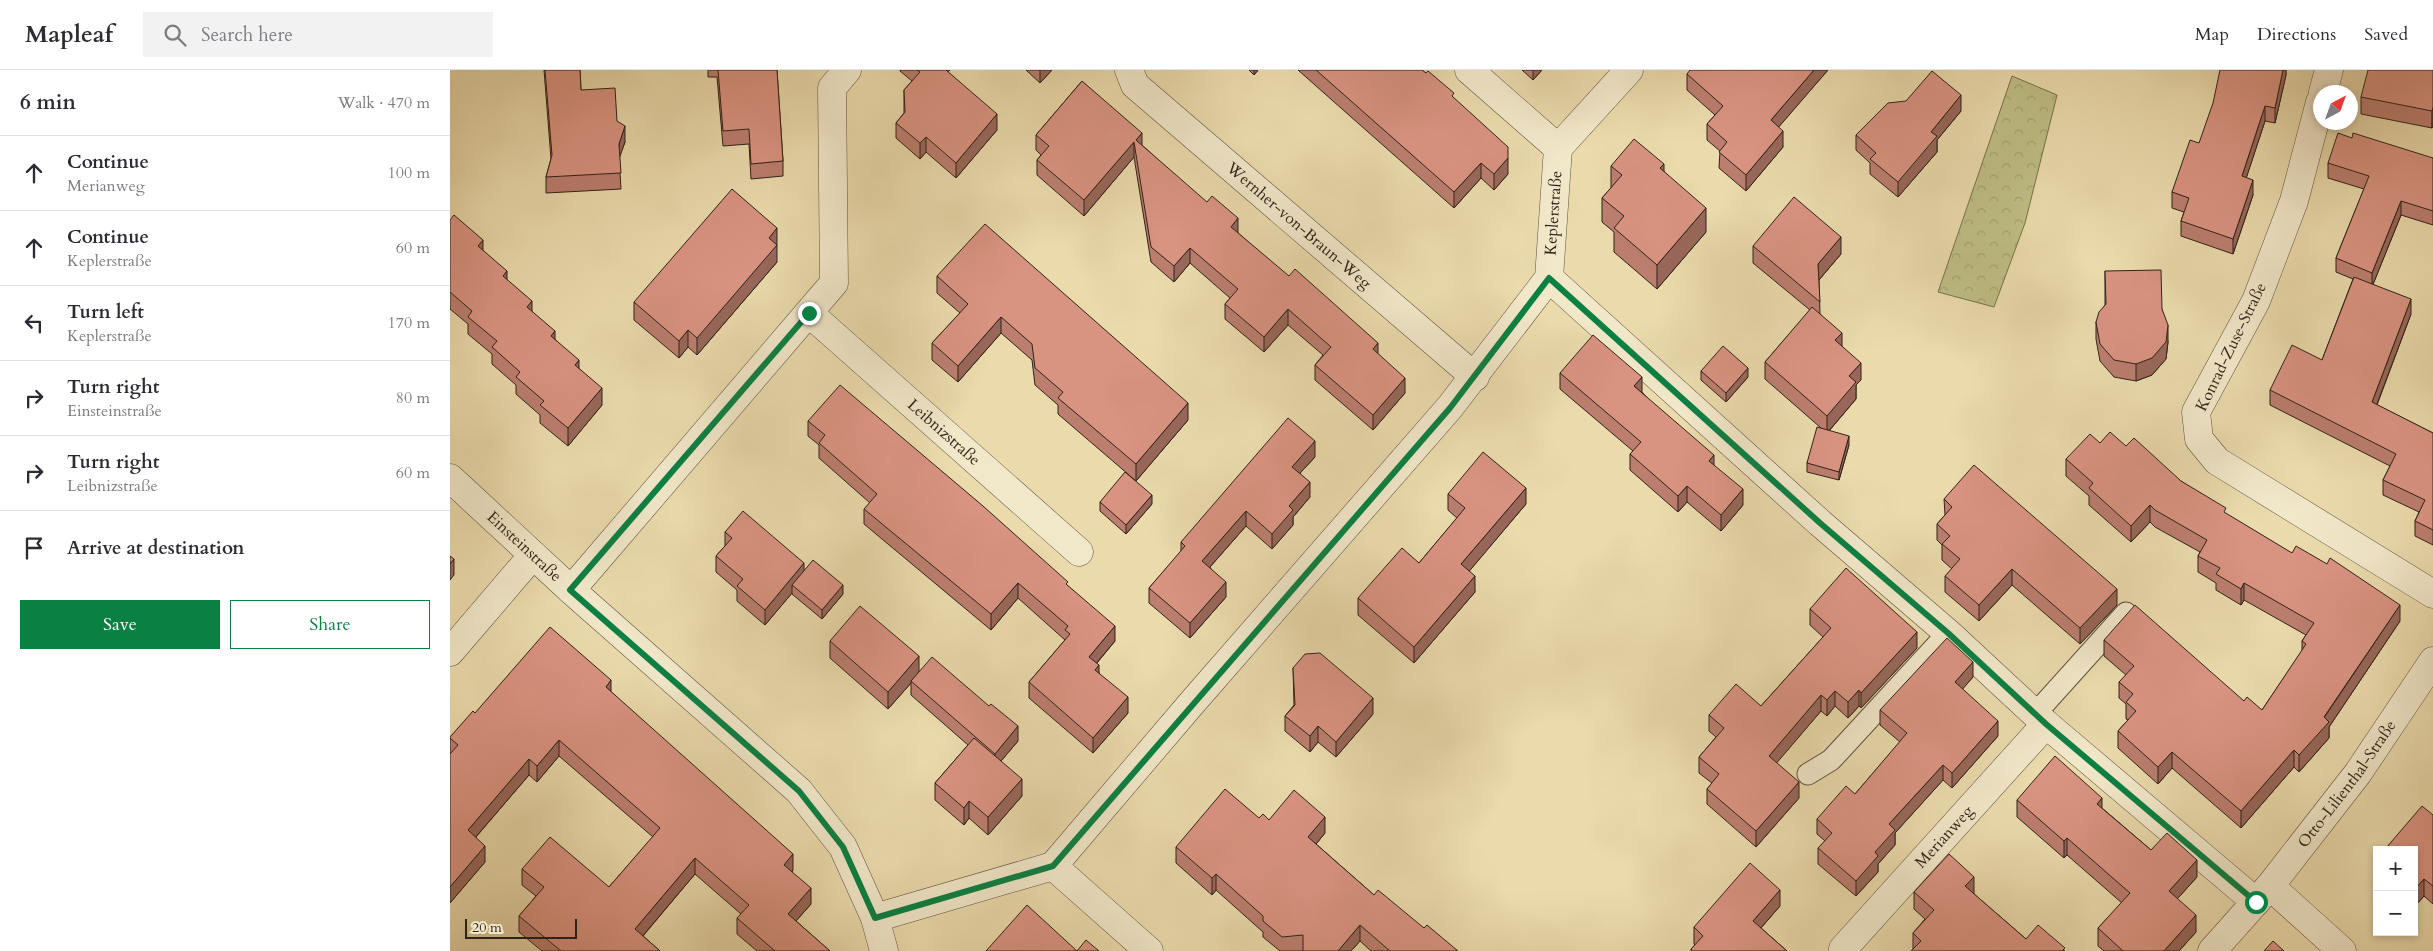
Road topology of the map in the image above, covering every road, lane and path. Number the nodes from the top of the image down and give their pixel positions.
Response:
1 (847, 70) edge
2 (1129, 70) edge
3 (1469, 70) edge
4 (1629, 70) edge
5 (2329, 70) edge
6 (2325, 85) edge
7 (2313, 129) edge
8 (1558, 148) junction
9 (1549, 278) junction
10 (809, 313) junction
11 (1475, 377) junction
12 (450, 478) edge
13 (1079, 552) dead end
14 (533, 555) junction
15 (570, 590) junction
16 (2433, 594) edge
17 (2126, 614) edge
18 (1948, 633) junction
19 (450, 652) edge
20 (2433, 661) edge
21 (2040, 719) junction
22 (1808, 774) dead end
23 (1053, 866) junction
24 (2263, 894) junction
25 (875, 918) junction
26 (1844, 950) dead end
27 (884, 951) edge
28 (1149, 951) edge
29 (2212, 951) edge
30 (2342, 951) edge

1 - 10 street
2 - 11 street, Wernher-von-Braun-Weg
3 - 8 street, Keplerstraße
4 - 8 street, Keplerstraße
5 - 6 street
7 - 16 street, Konrad-Zuse-Straße
8 - 9 street, Keplerstraße
9 - 11 street, Keplerstraße
9 - 18 street, Keplerstraße
10 - 13 street, Leibnizstraße
10 - 15 street
11 - 23 street, Keplerstraße
12 - 14 street, Einsteinstraße
14 - 15 street, Einsteinstraße
14 - 19 street
15 - 25 street, Einsteinstraße
17 - 21 lane
18 - 21 street
18 - 22 lane
20 - 24 street, Otto-Lilienthal-Straße
21 - 24 street
21 - 26 street, Merianweg
23 - 25 street
23 - 28 street
24 - 29 street
24 - 30 street
25 - 27 street, Einsteinstraße

